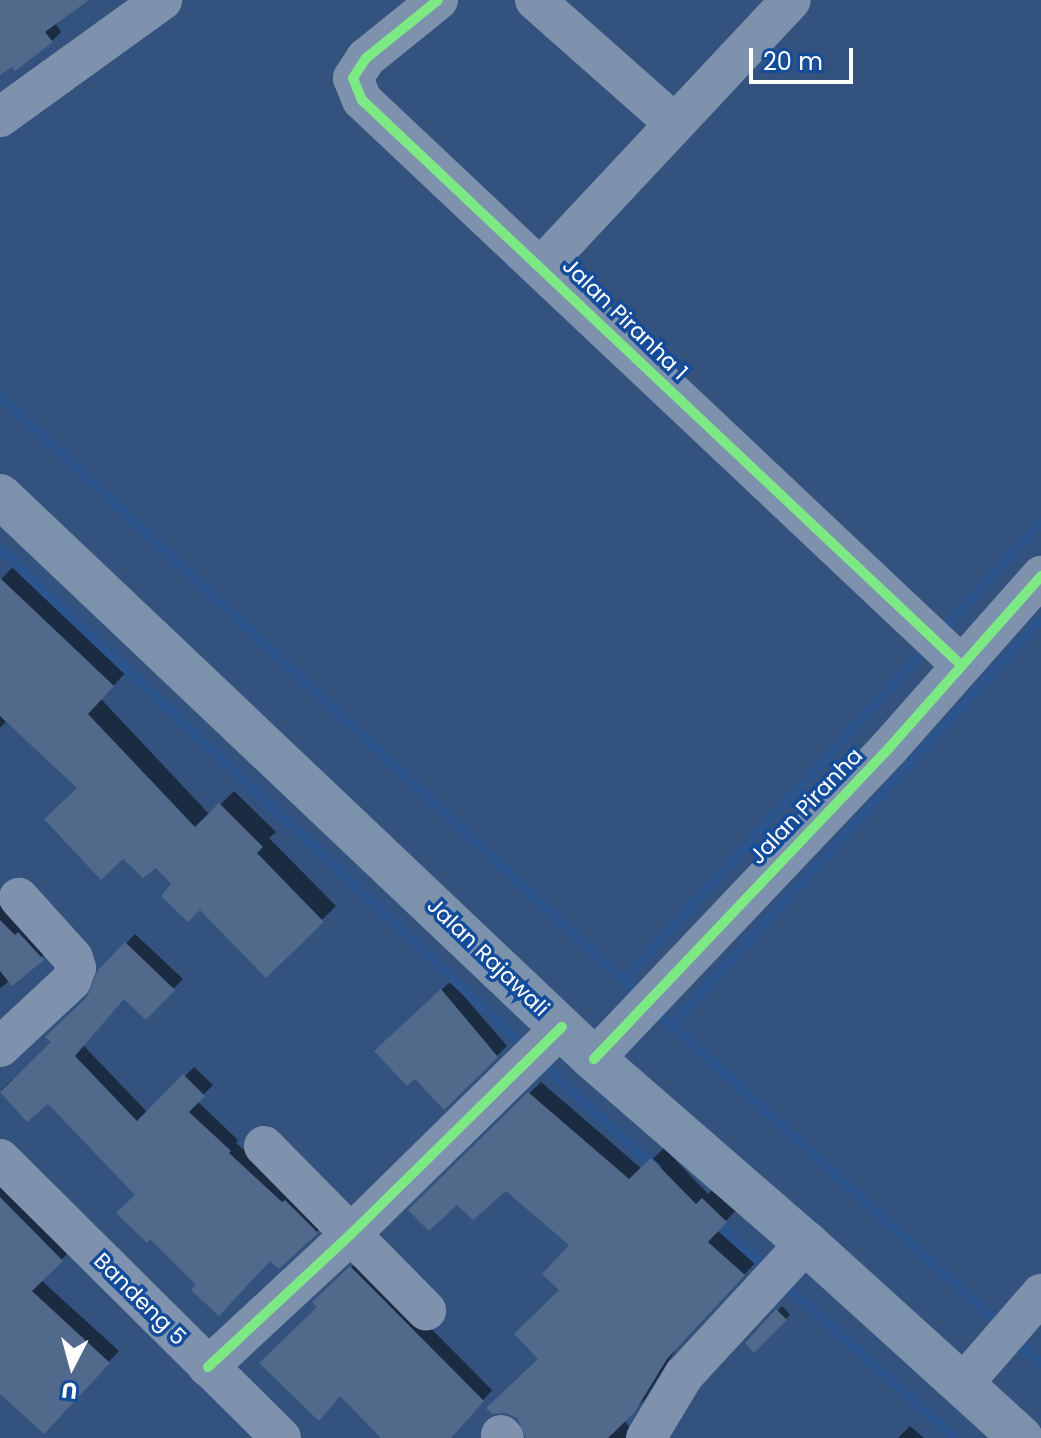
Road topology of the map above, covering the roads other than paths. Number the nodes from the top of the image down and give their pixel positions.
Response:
1 (162, 0) edge
2 (438, 0) edge
3 (535, 0) edge
4 (791, 0) edge
5 (0, 117) edge
6 (674, 123) junction
7 (542, 266) junction
8 (0, 496) edge
9 (1041, 576) edge
10 (960, 664) junction
11 (19, 898) dead end
12 (562, 1027) junction
13 (0, 1047) edge
14 (594, 1059) junction
15 (264, 1146) dead end
16 (0, 1159) edge
17 (350, 1235) junction
18 (806, 1243) junction
19 (1041, 1294) edge
20 (426, 1310) dead end
21 (208, 1367) junction
22 (962, 1385) junction
23 (281, 1438) edge
24 (646, 1438) edge
25 (1021, 1438) edge

1 - 5 street
2 - 7 street, Jalan Piranha 1
3 - 6 street
4 - 6 street
6 - 7 street
7 - 10 street, Jalan Piranha 1
8 - 12 main road, Jalan Rajawali
9 - 10 street, Jalan Piranha
10 - 14 street, Jalan Piranha
11 - 13 street
12 - 14 main road, Jalan Rajawali
12 - 17 street
14 - 18 main road, Jalan Rajawali
15 - 17 street
16 - 21 street, Bandeng 5
17 - 20 street
17 - 21 street
18 - 22 main road, Jalan Rajawali
18 - 24 street
19 - 22 street
21 - 23 street, Bandeng 5
22 - 25 main road, Jalan Rajawali

